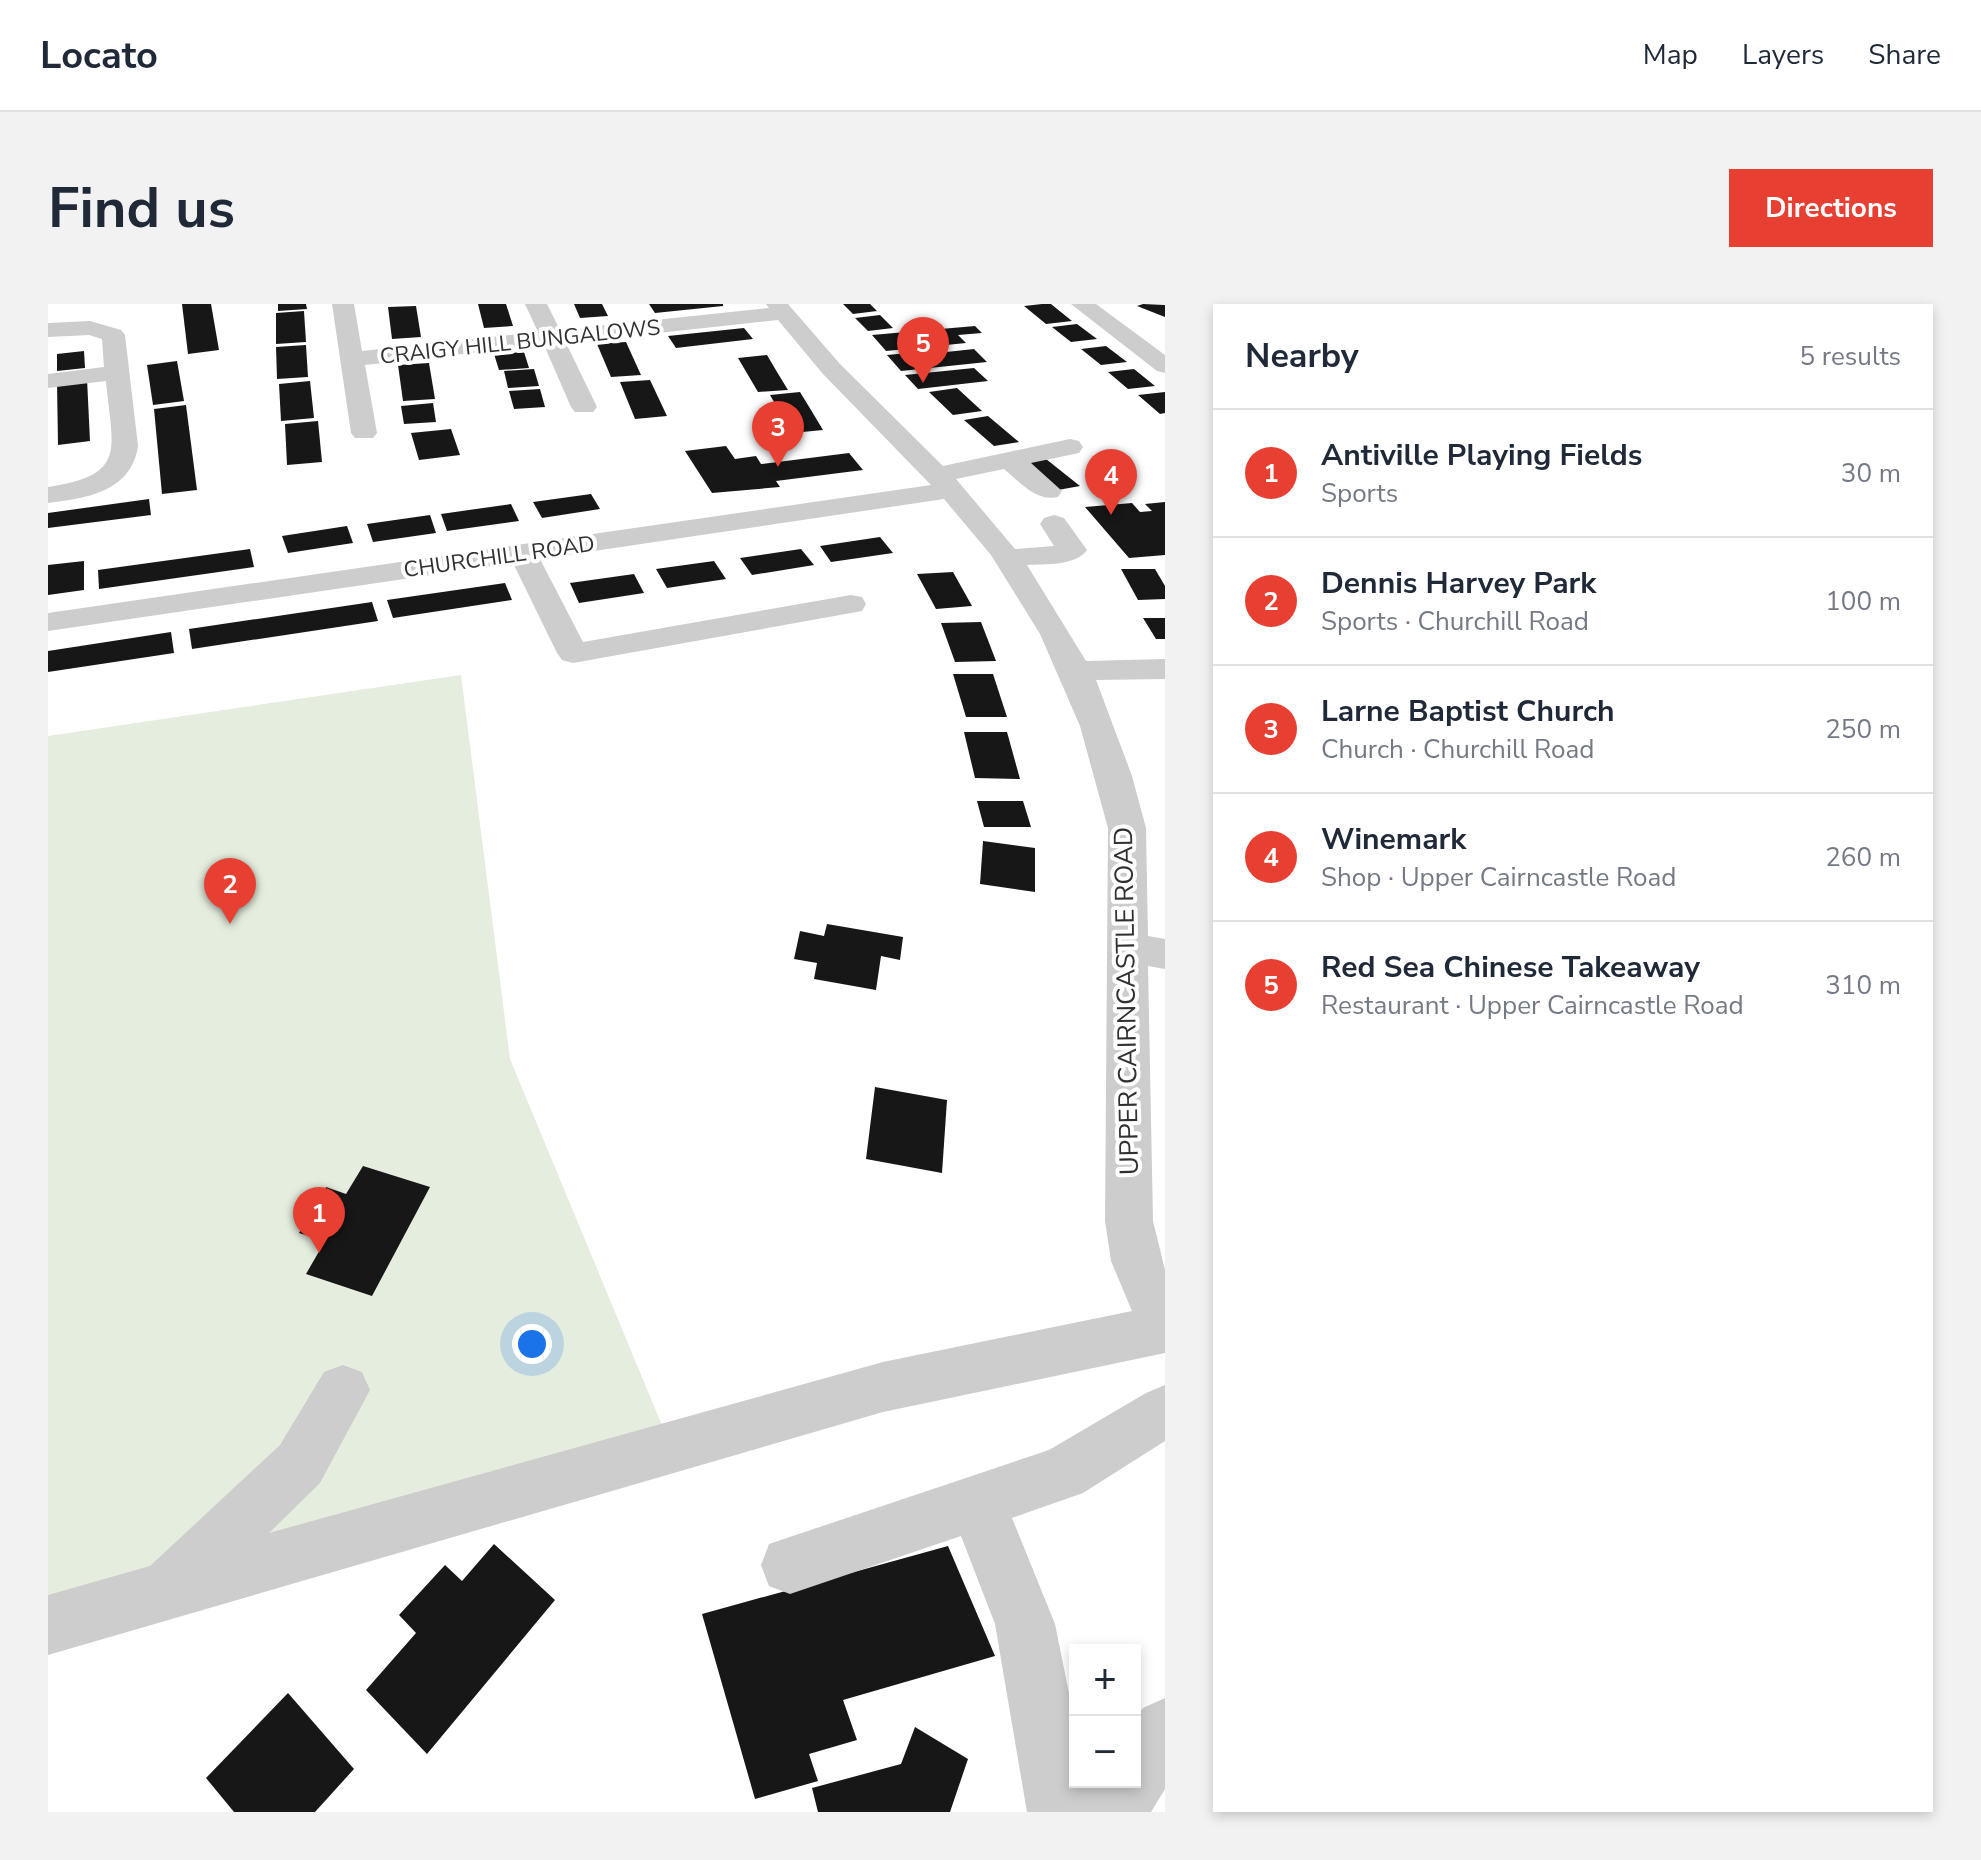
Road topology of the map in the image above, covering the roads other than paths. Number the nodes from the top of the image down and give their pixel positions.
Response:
1 (343, 304) edge
2 (536, 304) edge
3 (1082, 304) edge
4 (781, 308) edge
5 (48, 330) edge
6 (552, 337) junction
7 (351, 359) junction
8 (1165, 366) edge
9 (116, 373) junction
10 (48, 381) edge
11 (584, 407) dead end
12 (364, 433) dead end
13 (1070, 447) dead end
14 (1010, 460) junction
15 (944, 483) junction
16 (1048, 491) dead end
17 (48, 495) edge
18 (1054, 524) dead end
19 (522, 552) junction
20 (1008, 558) junction
21 (851, 604) dead end
22 (48, 622) edge
23 (1165, 669) edge
24 (1075, 671) junction
25 (1147, 951) edge
26 (1165, 1328) edge
27 (343, 1390) dead end
28 (1162, 1422) edge
29 (977, 1502) junction
30 (790, 1565) dead end
31 (166, 1592) junction
32 (48, 1625) edge
33 (1165, 1730) edge
34 (1141, 1768) edge
35 (1128, 1788) edge
36 (1060, 1812) edge
37 (1105, 1812) edge

1 - 7 street
2 - 6 street
3 - 8 street
4 - 6 street, CRAIGY HILL BUNGALOWS
4 - 15 street, UPPER CAIRNCASTLE ROAD
5 - 9 street
6 - 7 street, CRAIGY HILL BUNGALOWS
6 - 11 street
7 - 12 street
9 - 10 street
9 - 17 street
13 - 14 street, CHURCHILL ROAD
14 - 15 street, CHURCHILL ROAD
14 - 16 street
15 - 19 street, CHURCHILL ROAD
15 - 20 street, UPPER CAIRNCASTLE ROAD
18 - 20 street
19 - 21 street
19 - 22 street, CHURCHILL ROAD
20 - 24 street, UPPER CAIRNCASTLE ROAD
23 - 24 street
24 - 25 street, UPPER CAIRNCASTLE ROAD
25 - 26 street, UPPER CAIRNCASTLE ROAD
26 - 31 street
27 - 31 street
28 - 29 street
29 - 30 street
29 - 36 street
31 - 32 street
33 - 34 street
35 - 37 street

